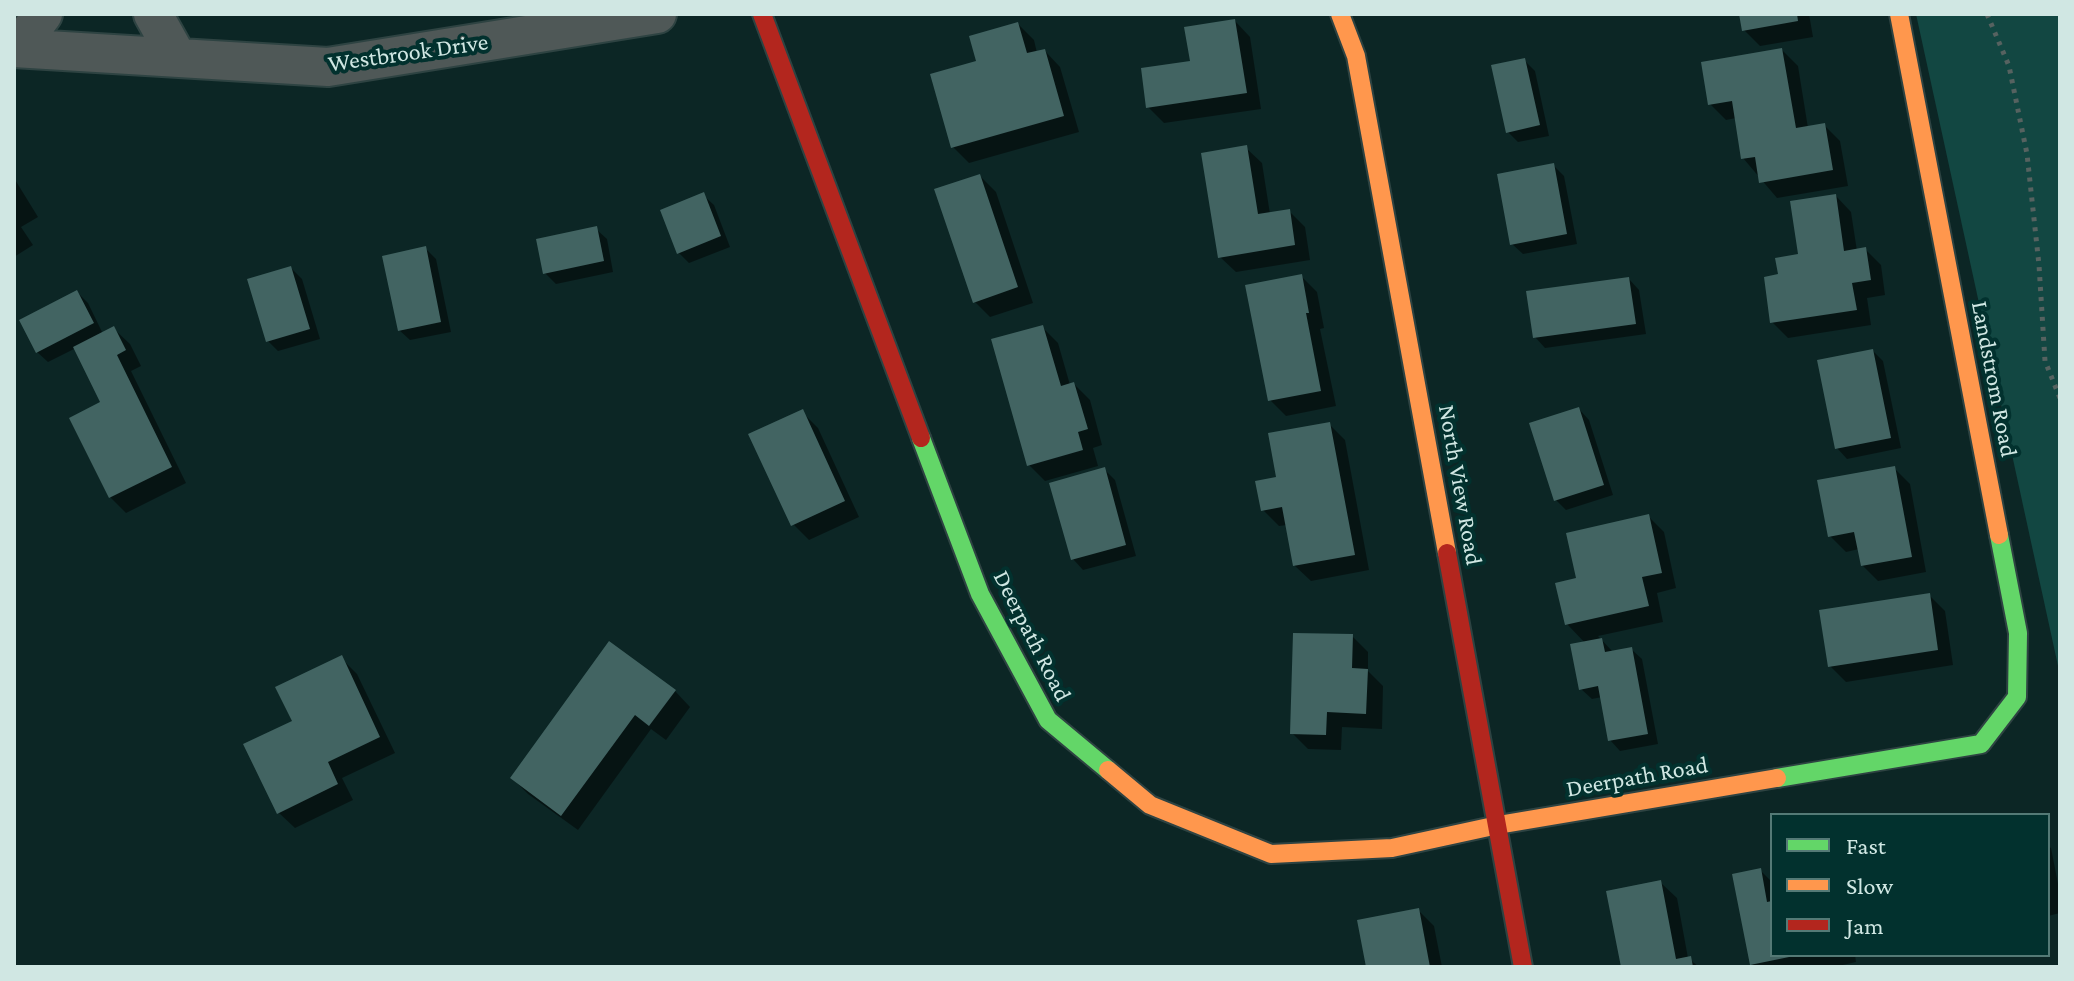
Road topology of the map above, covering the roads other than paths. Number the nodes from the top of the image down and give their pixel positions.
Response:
1 (43, 14) edge
2 (153, 14) edge
3 (657, 14) edge
4 (762, 14) edge
5 (1340, 14) edge
6 (1899, 14) edge
7 (16, 48) edge
8 (177, 57) junction
9 (1981, 744) joint
10 (1498, 825) junction
11 (1523, 967) edge

1 - 7 street
2 - 8 street
3 - 8 street, Westbrook Drive
4 - 10 street, Deerpath Road
5 - 10 street, North View Road
6 - 9 street, Landstrom Road
7 - 8 street, Westbrook Drive
9 - 10 street, Deerpath Road
10 - 11 street, North View Road

